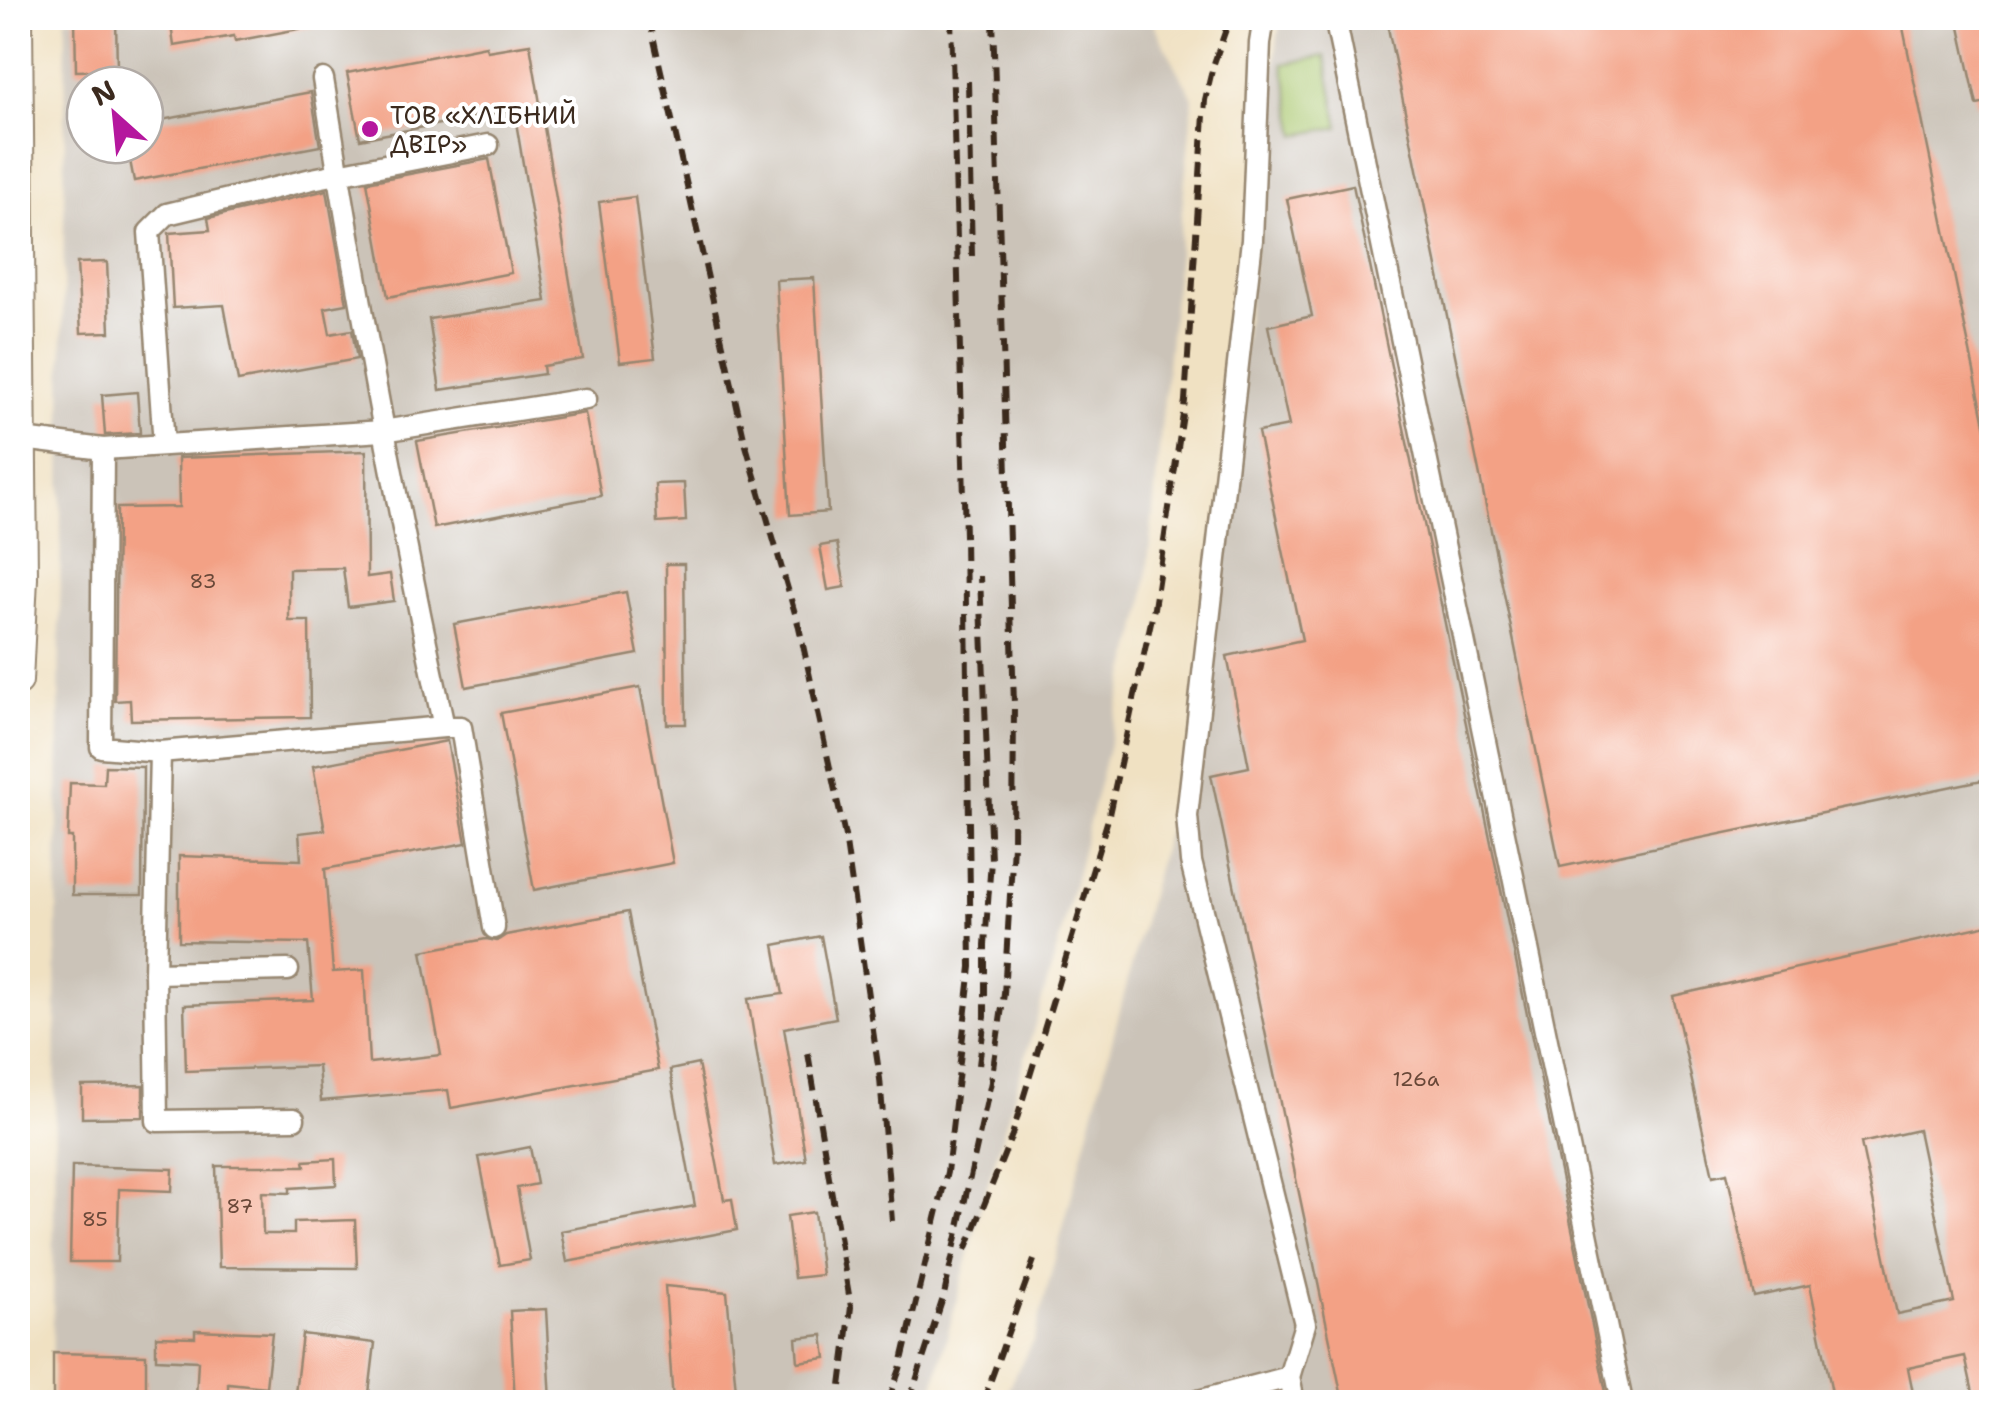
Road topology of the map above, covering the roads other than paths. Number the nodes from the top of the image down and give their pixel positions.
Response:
1 (18, 18) edge
2 (1264, 18) edge
3 (1335, 18) edge
4 (18, 32) edge
5 (323, 79) dead end
6 (488, 145) dead end
7 (338, 174) junction
8 (586, 399) dead end
9 (383, 431) junction
10 (22, 439) junction
11 (164, 445) junction
12 (103, 450) junction
13 (18, 681) edge
14 (444, 727) junction
15 (160, 752) junction
16 (494, 928) dead end
17 (288, 970) dead end
18 (155, 973) junction
19 (294, 1119) dead end
20 (1290, 1378) junction
21 (1194, 1402) edge
22 (1294, 1402) edge
23 (1622, 1402) edge

1 - 4 main road
2 - 20 lane
3 - 23 lane
4 - 10 main road
5 - 7 lane
6 - 7 lane
7 - 9 lane
7 - 11 lane
8 - 9 lane
9 - 11 lane
9 - 14 lane
10 - 12 lane
10 - 13 main road
11 - 12 lane
12 - 15 lane
14 - 15 lane
14 - 16 lane
15 - 18 lane
17 - 18 lane
18 - 19 lane
20 - 21 lane
20 - 22 lane

